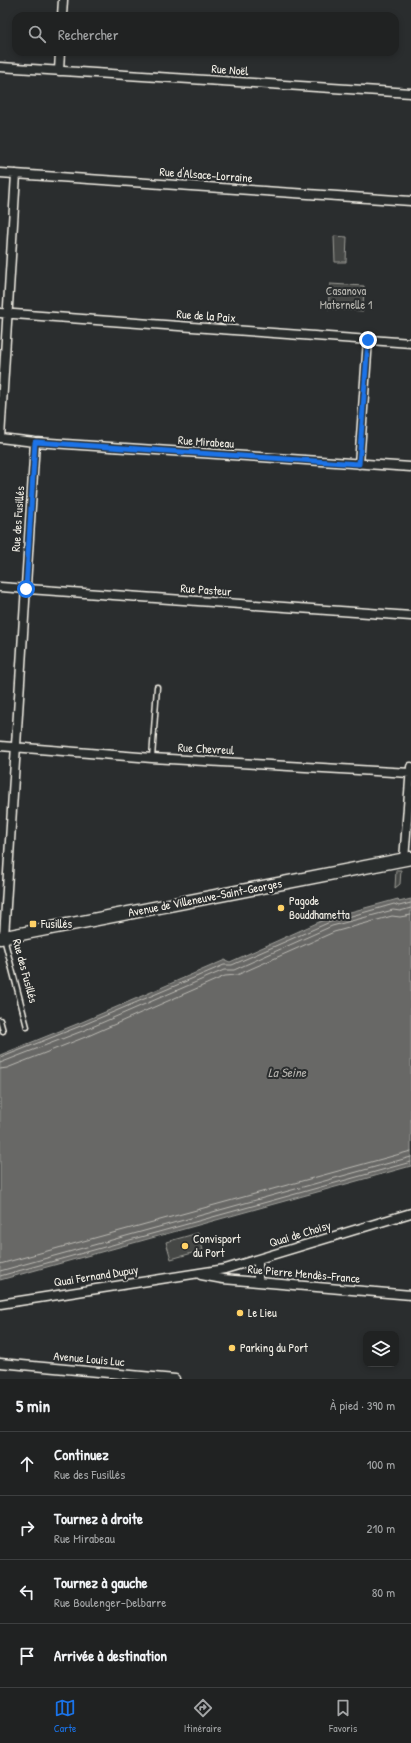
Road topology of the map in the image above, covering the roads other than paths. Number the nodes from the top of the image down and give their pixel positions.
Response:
1 (63, 0) edge
2 (62, 12) edge
3 (60, 56) edge
4 (0, 67) edge
5 (59, 71) junction
6 (411, 93) edge
7 (0, 173) edge
8 (16, 174) junction
9 (411, 201) edge
10 (4, 313) edge
11 (368, 340) junction
12 (411, 343) edge
13 (0, 438) edge
14 (35, 442) junction
15 (359, 464) junction
16 (411, 467) edge
17 (0, 587) edge
18 (26, 589) junction
19 (411, 616) edge
20 (157, 687) dead end
21 (0, 746) edge
22 (16, 746) junction
23 (152, 758) junction
24 (411, 767) edge
25 (410, 773) edge
26 (408, 859) edge
27 (2, 938) edge
28 (0, 1020) edge
29 (27, 1026) dead end
30 (3, 1030) dead end
31 (411, 1213) edge
32 (258, 1260) junction
33 (196, 1274) junction
34 (258, 1282) junction
35 (411, 1295) edge
36 (0, 1304) edge
37 (0, 1363) edge
38 (175, 1379) edge

1 - 2 street
3 - 5 street
4 - 5 street, Rue Noël
5 - 6 street, Rue Noël
7 - 8 street, Rue d'Alsace-Lorraine
8 - 9 street, Rue d'Alsace-Lorraine
8 - 10 street
10 - 11 street, Rue de la Paix
10 - 13 street
11 - 12 street, Rue de la Paix
11 - 15 street
13 - 14 street, Rue Mirabeau
14 - 15 street, Rue Mirabeau
14 - 18 street, Rue des Fusillés
15 - 16 street, Rue Mirabeau
17 - 18 street, Rue Pasteur
18 - 19 street, Rue Pasteur
18 - 22 street, Rue des Fusillés
20 - 23 lane
21 - 22 street, Rue Chevreul
22 - 23 street, Rue Chevreul
22 - 27 street, Rue des Fusillés
23 - 25 street, Rue Chevreul
24 - 25 street
25 - 26 street
26 - 27 main road, Avenue de Villeneuve-Saint-Georges
27 - 29 lane, Rue des Fusillés
28 - 30 lane
31 - 32 street, Quai de Choisy
32 - 33 street, Quai de Choisy
32 - 34 street
33 - 34 street, Rue Pierre Mendès-France
33 - 36 street, Quai Fernand Dupuy
34 - 35 street, Rue Pierre Mendès-France
37 - 38 street, Avenue Louis Luc

